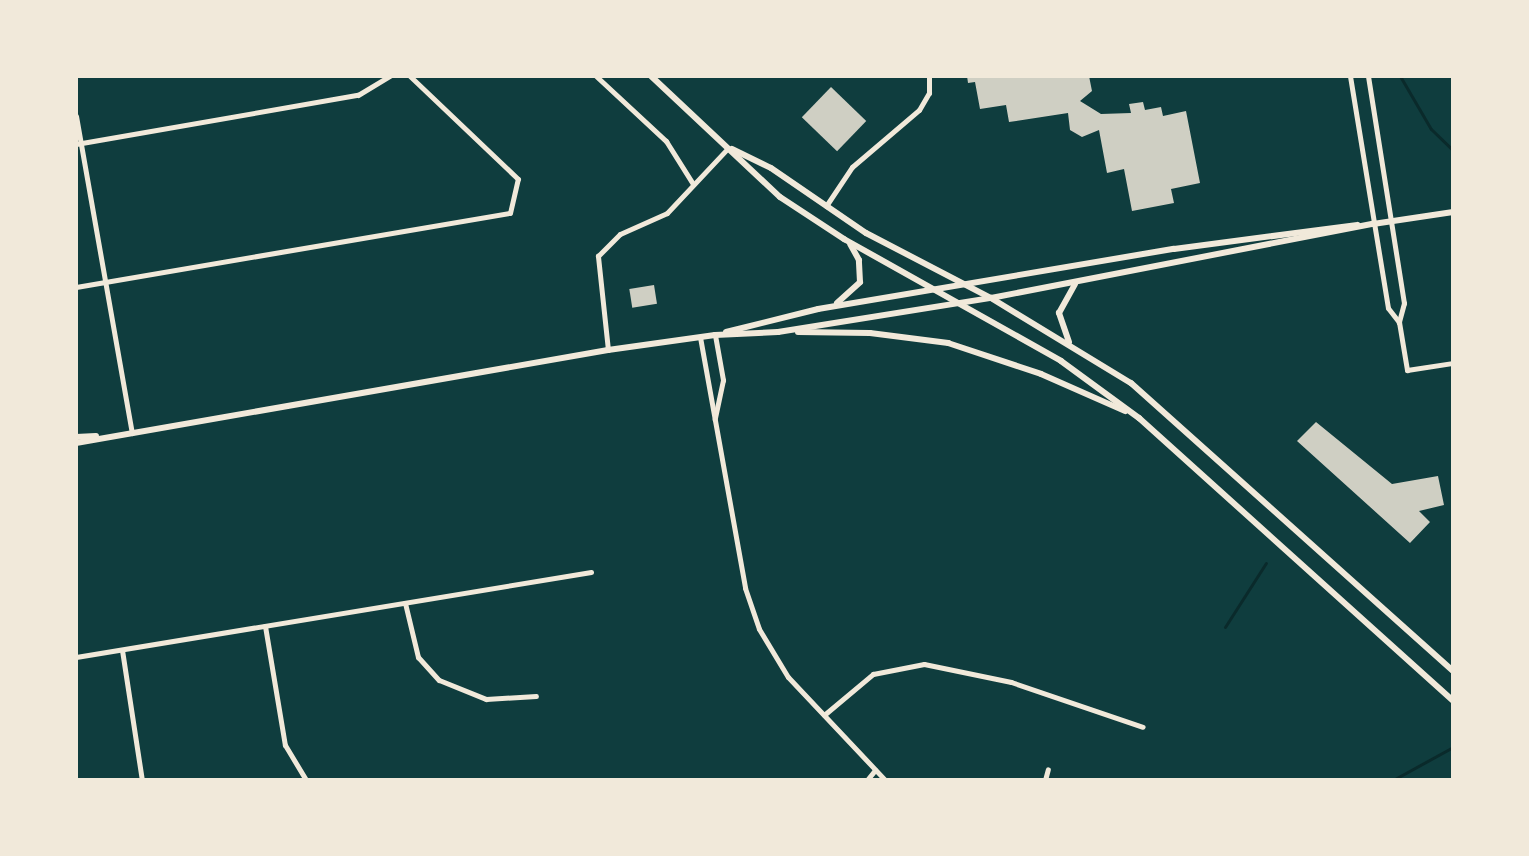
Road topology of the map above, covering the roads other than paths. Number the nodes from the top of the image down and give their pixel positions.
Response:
1 (390, 76) edge
2 (410, 76) edge
3 (596, 76) edge
4 (651, 76) edge
5 (929, 76) edge
6 (1350, 76) edge
7 (1368, 76) edge
8 (76, 116) edge
9 (78, 144) edge
10 (729, 148) junction
11 (693, 184) junction
12 (826, 206) junction
13 (1453, 212) edge
14 (1391, 222) junction
15 (1373, 224) junction
16 (844, 239) junction
17 (106, 282) junction
18 (1076, 283) junction
19 (964, 285) junction
20 (76, 287) edge
21 (934, 290) junction
22 (991, 298) junction
23 (960, 301) junction
24 (818, 309) junction
25 (1399, 322) junction
26 (778, 332) junction
27 (715, 335) junction
28 (700, 337) junction
29 (1069, 342) junction
30 (608, 350) junction
31 (1453, 363) edge
32 (1139, 418) junction
33 (715, 420) junction
34 (132, 433) junction
35 (76, 440) edge
36 (591, 572) dead end
37 (405, 603) junction
38 (265, 626) junction
39 (122, 650) junction
40 (76, 657) edge
41 (1453, 671) edge
42 (536, 696) dead end
43 (1453, 701) edge
44 (824, 715) junction
45 (1143, 727) dead end
46 (1048, 769) dead end
47 (875, 770) junction
48 (142, 780) edge
49 (306, 780) edge
50 (867, 780) edge
51 (885, 780) edge
52 (1045, 780) edge

1 - 9 street
2 - 17 street
3 - 11 street
4 - 10 main road
5 - 12 street
6 - 15 street
7 - 14 street
8 - 9 street
9 - 17 street
10 - 11 street
10 - 12 main road
10 - 16 main road
11 - 30 street
12 - 19 main road
13 - 14 main road
14 - 15 main road
14 - 25 street
15 - 18 main road
15 - 19 main road
15 - 25 street
16 - 21 main road
16 - 24 main road
17 - 20 street
17 - 34 street
18 - 22 main road
18 - 29 main road
19 - 21 main road
19 - 22 main road
21 - 23 main road
21 - 24 main road
22 - 23 main road
22 - 29 main road
23 - 26 main road
23 - 32 main road
24 - 27 main road
25 - 31 street
26 - 27 main road
26 - 32 main road
27 - 28 main road
27 - 33 street
28 - 30 main road
28 - 33 street
29 - 41 main road
30 - 34 main road
32 - 43 main road
33 - 44 street
34 - 35 main road
36 - 37 street
37 - 38 street
37 - 42 street
38 - 39 street
38 - 49 street
39 - 40 street
39 - 48 street
44 - 45 street
44 - 47 street
46 - 52 street
47 - 50 street
47 - 51 street

